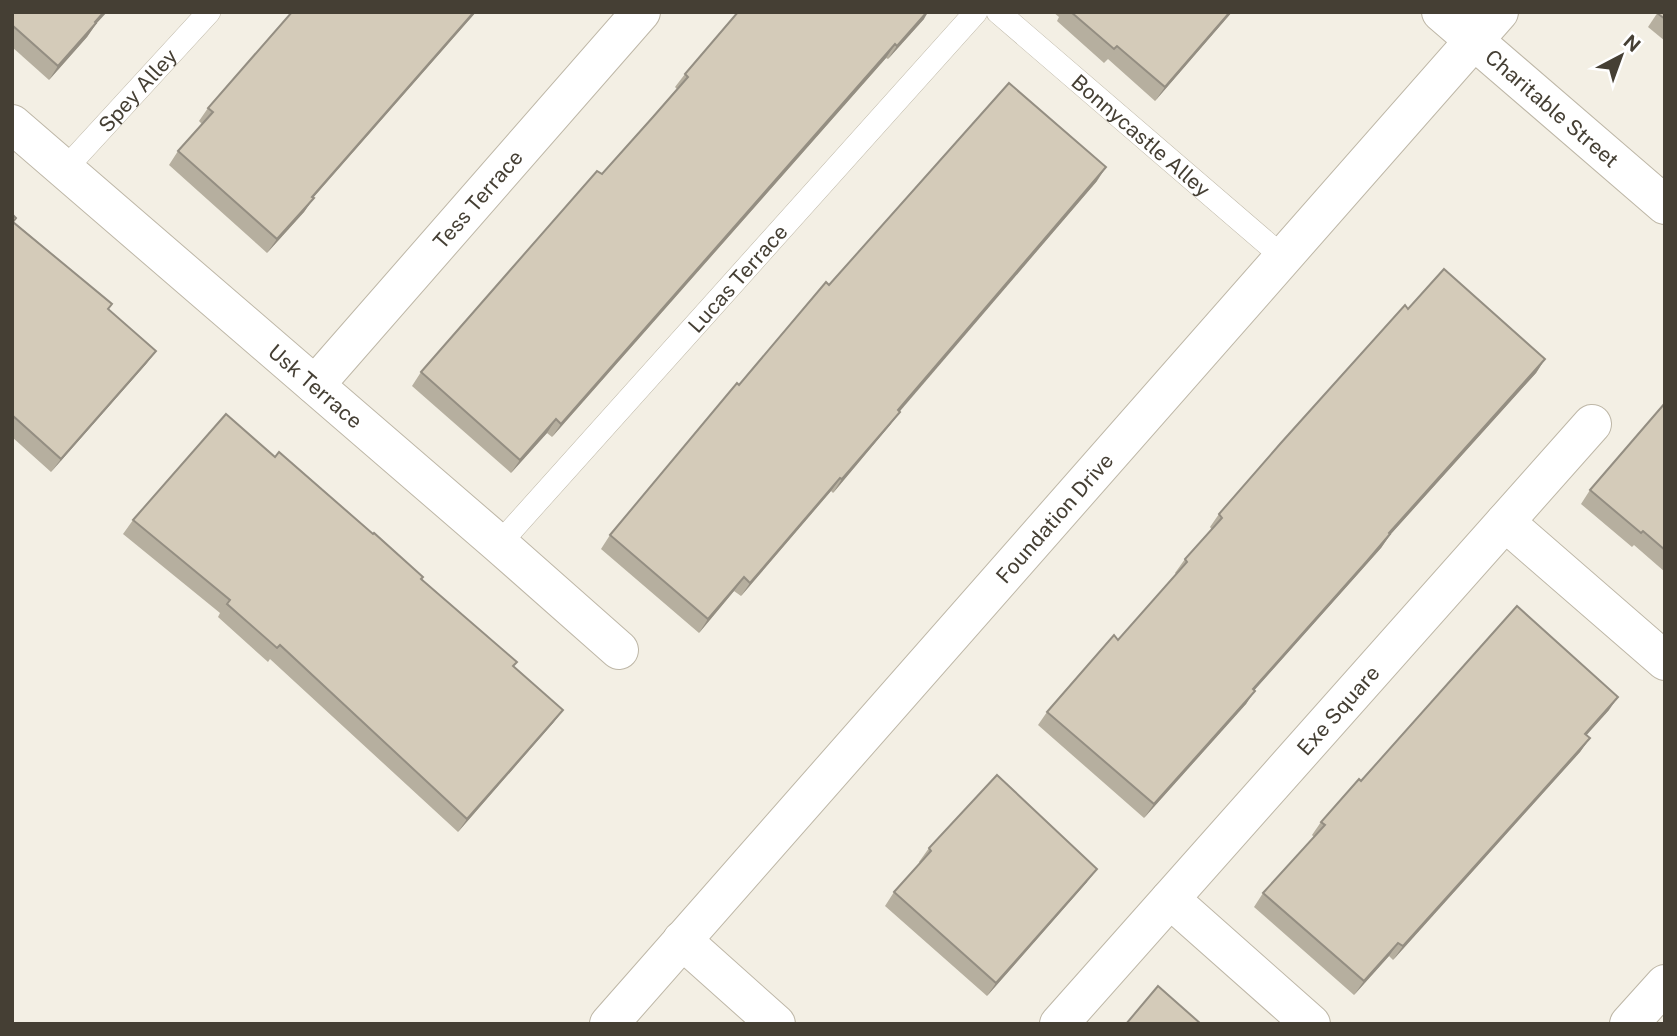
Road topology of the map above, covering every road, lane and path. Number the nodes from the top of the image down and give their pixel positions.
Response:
1 (209, 12) edge
2 (641, 12) edge
3 (976, 12) edge
4 (998, 12) edge
5 (1441, 12) edge
6 (1499, 12) edge
7 (1473, 41) junction
8 (12, 124) edge
9 (65, 169) junction
10 (1665, 205) edge
11 (1283, 258) junction
12 (315, 385) junction
13 (1592, 424) dead end
14 (1505, 522) junction
15 (499, 544) junction
16 (619, 650) dead end
17 (1665, 661) edge
18 (1170, 899) junction
19 (682, 940) junction
20 (1665, 984) edge
21 (609, 1024) edge
22 (776, 1024) edge
23 (1059, 1024) edge
24 (1311, 1024) edge
25 (1629, 1024) edge

1 - 9 lane, Spey Alley
2 - 12 street, Tess Terrace
3 - 15 lane, Lucas Terrace
4 - 11 lane, Bonnycastle Alley
5 - 7 street, Charitable Street
6 - 7 street, Foundation Drive
7 - 10 street, Charitable Street
7 - 11 street, Foundation Drive
8 - 9 street, Usk Terrace
9 - 12 street, Usk Terrace
11 - 19 street, Foundation Drive
12 - 15 street, Usk Terrace
13 - 14 street, Exe Square
14 - 17 street
14 - 18 street, Exe Square
15 - 16 street, Usk Terrace
18 - 23 street, Exe Square
18 - 24 street
19 - 21 street, Foundation Drive
19 - 22 street
20 - 25 street

